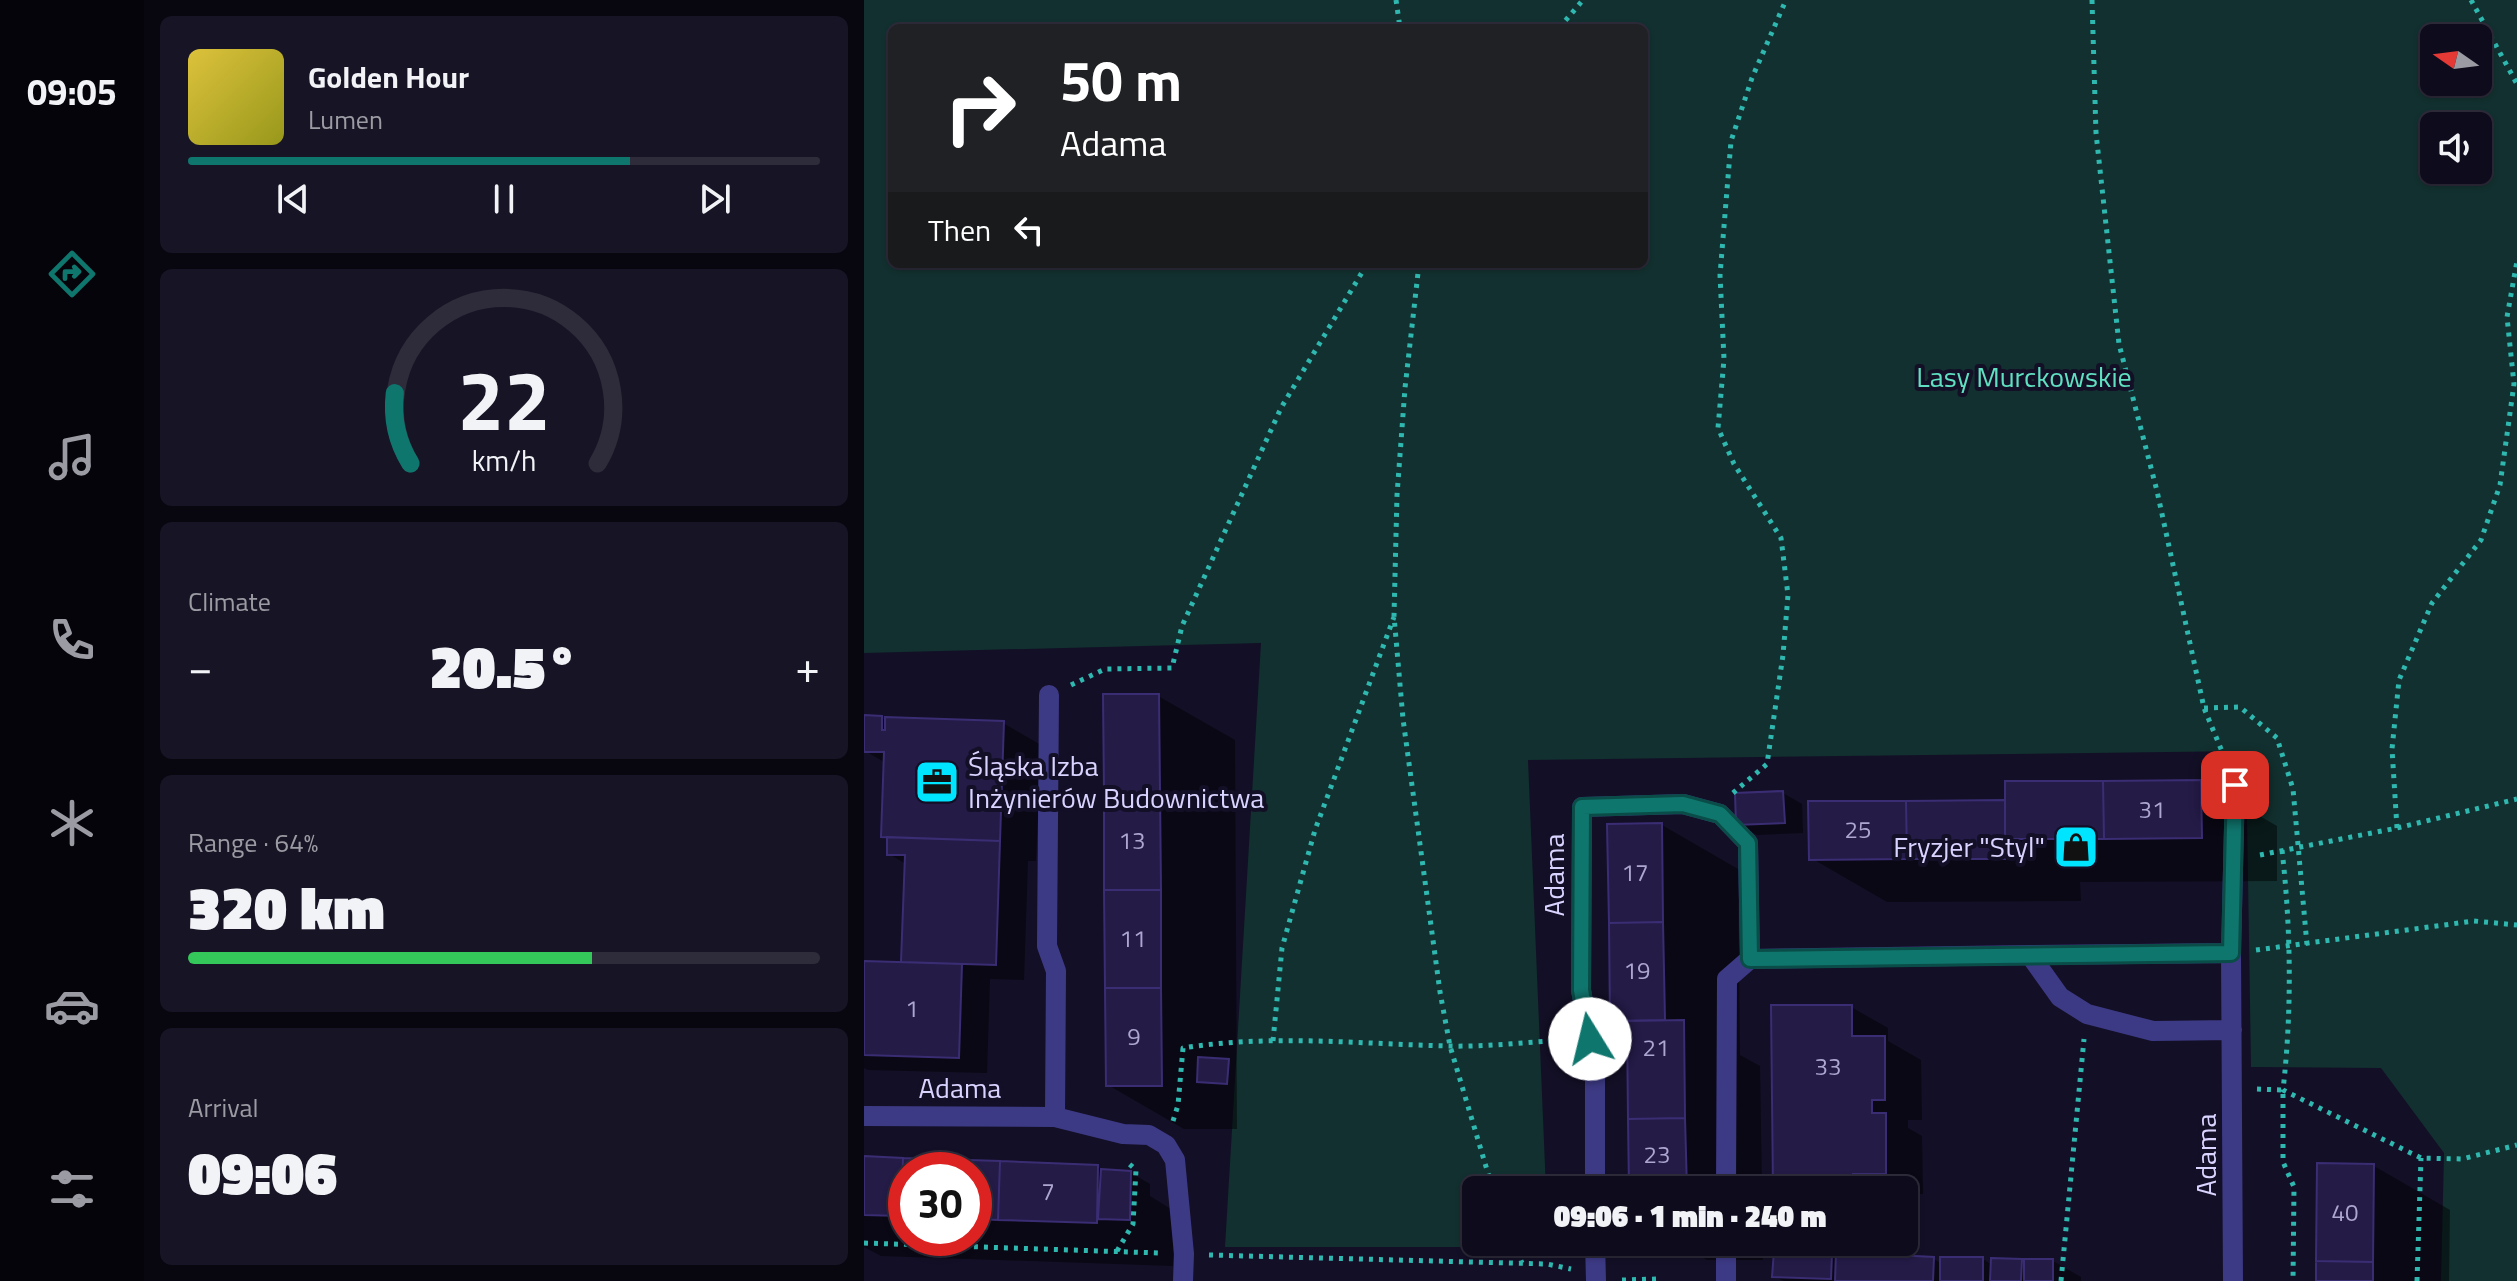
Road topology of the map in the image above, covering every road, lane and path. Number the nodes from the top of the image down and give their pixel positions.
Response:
1 (1396, 0) edge
2 (1583, 0) edge
3 (1786, 0) edge
4 (2092, 0) edge
5 (2471, 0) edge
6 (1399, 24) edge
7 (1562, 24) edge
8 (2517, 84) edge
9 (2517, 261) edge
10 (1365, 268) edge
11 (1419, 268) edge
12 (1394, 616) junction
13 (1049, 695) joint
14 (2204, 708) junction
15 (2235, 785) joint
16 (2517, 799) edge
17 (1720, 814) junction
18 (2397, 828) junction
19 (2300, 847) junction
20 (2282, 850) junction
21 (2233, 860) junction
22 (2517, 925) edge
23 (2307, 945) junction
24 (2289, 946) junction
25 (2231, 953) junction
26 (2030, 955) junction
27 (1750, 959) junction
28 (2087, 1014) junction
29 (2232, 1030) junction
30 (1590, 1039) junction
31 (1273, 1041) junction
32 (1450, 1046) junction
33 (2234, 1089) junction
34 (2283, 1090) junction
35 (864, 1116) edge
36 (1055, 1117) junction
37 (1166, 1145) junction
38 (2517, 1145) edge
39 (2421, 1158) junction
40 (1120, 1159) dead end
41 (1489, 1176) edge
42 (1595, 1176) edge
43 (1726, 1176) edge
44 (864, 1243) edge
45 (1117, 1252) junction
46 (1184, 1254) junction
47 (1519, 1256) edge
48 (1595, 1256) edge
49 (1726, 1256) edge
50 (1522, 1263) junction
51 (1596, 1276) edge
52 (1657, 1279) edge
53 (1183, 1281) edge
54 (1726, 1281) edge
55 (2061, 1281) edge
56 (2233, 1281) edge
57 (2293, 1281) edge
58 (2417, 1281) edge

1 - 6 path
2 - 7 path
3 - 17 path
4 - 14 path
5 - 8 path
9 - 18 path
10 - 13 path
11 - 12 path
12 - 31 path
12 - 32 path
13 - 36 street
14 - 15 path
14 - 19 path
15 - 21 street, Adama
16 - 18 path
17 - 27 street
17 - 30 street, Adama
18 - 19 path
19 - 20 path
19 - 23 path
20 - 21 path
20 - 24 path
21 - 25 street, Adama
22 - 23 path
23 - 24 path
24 - 25 path
24 - 34 path
25 - 26 street
25 - 29 street, Adama
26 - 27 street
26 - 28 street
27 - 43 street
28 - 29 street
28 - 55 path
29 - 33 street, Adama
30 - 32 path
30 - 42 street, Adama
31 - 32 path
31 - 37 path
32 - 41 path
33 - 34 path
33 - 56 street, Adama
34 - 39 path
34 - 57 path
35 - 36 street, Adama
36 - 37 street, Adama
37 - 46 street
38 - 39 path
39 - 58 path
40 - 45 path
44 - 45 path
45 - 46 path
46 - 50 path
46 - 53 street
47 - 50 path
48 - 51 street
49 - 54 street
50 - 51 path
51 - 52 path

